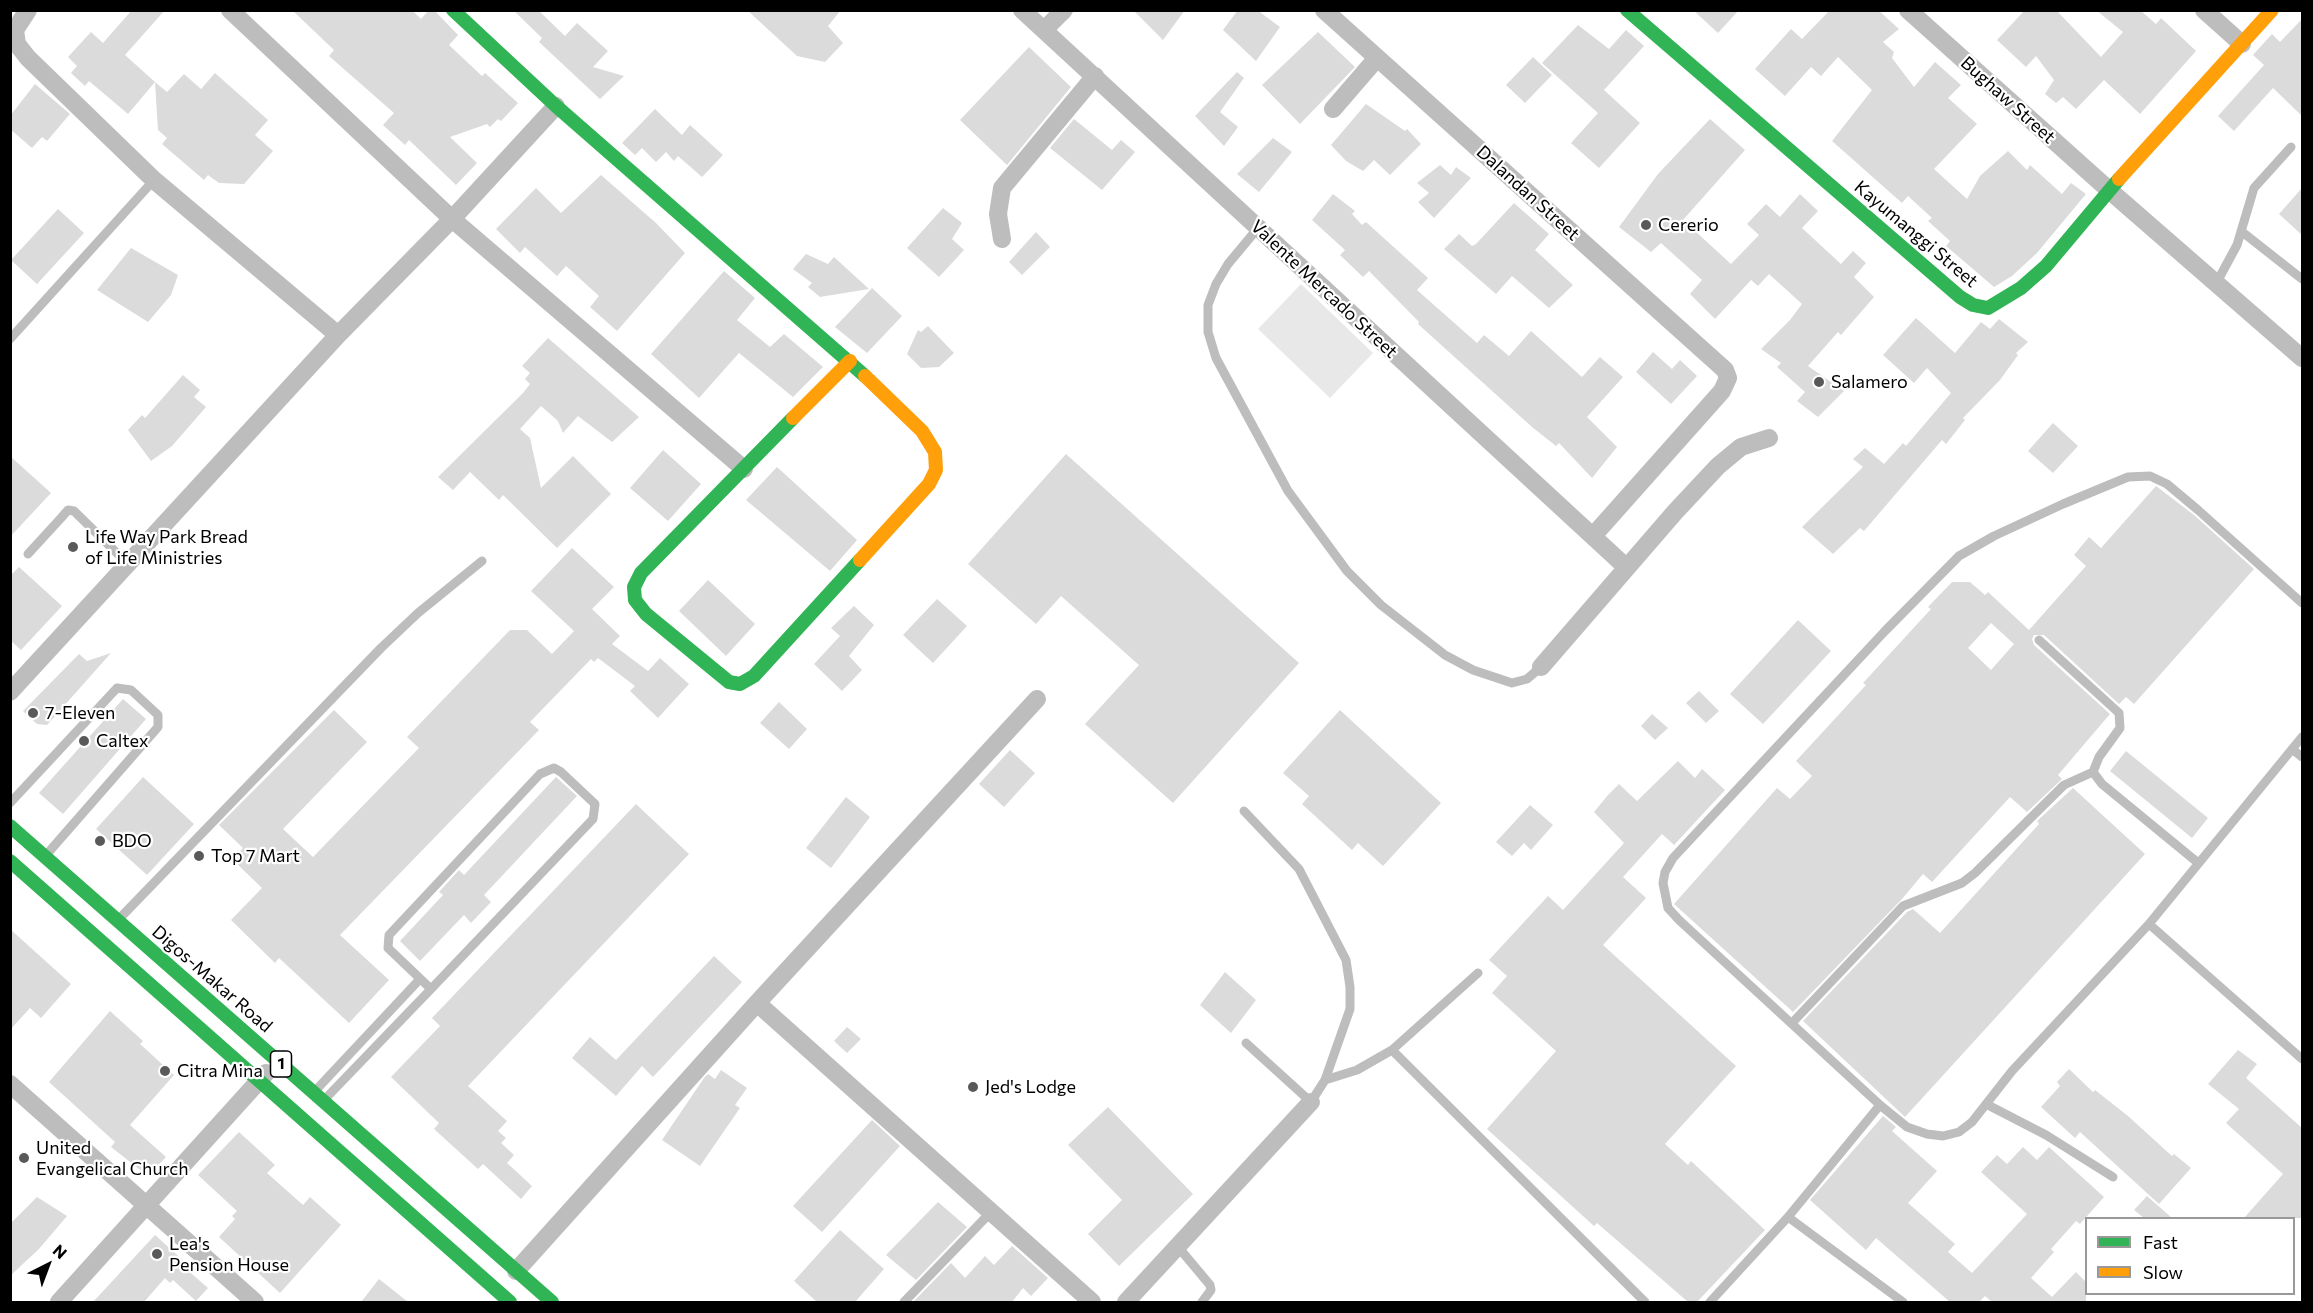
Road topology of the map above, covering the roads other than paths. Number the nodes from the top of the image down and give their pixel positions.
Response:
1 (28, 10) edge
2 (230, 10) edge
3 (453, 10) edge
4 (1022, 10) edge
5 (1064, 10) edge
6 (1324, 10) edge
7 (1627, 10) edge
8 (1908, 10) edge
9 (2204, 10) edge
10 (2272, 10) edge
11 (1044, 30) junction
12 (14, 41) edge
13 (2242, 44) junction
14 (1377, 58) junction
15 (1095, 76) junction
16 (556, 106) junction
17 (1333, 109) dead end
18 (2291, 147) dead end
19 (154, 180) junction
20 (2109, 190) junction
21 (452, 219) junction
22 (1258, 228) junction
23 (2241, 231) junction
24 (1002, 239) dead end
25 (2302, 279) edge
26 (2217, 282) junction
27 (338, 335) junction
28 (10, 339) edge
29 (2302, 358) edge
30 (850, 361) junction
31 (1769, 438) dead end
32 (744, 469) junction
33 (1593, 536) junction
34 (28, 554) dead end
35 (482, 561) dead end
36 (128, 564) junction
37 (1626, 567) junction
38 (2302, 603) edge
39 (2039, 640) dead end
40 (1541, 667) joint
41 (10, 692) edge
42 (1037, 699) dead end
43 (2302, 737) edge
44 (2292, 749) junction
45 (2302, 757) edge
46 (2093, 772) junction
47 (10, 803) edge
48 (1244, 811) dead end
49 (10, 826) edge
50 (45, 856) junction
51 (10, 861) edge
52 (2196, 862) junction
53 (118, 920) junction
54 (2148, 924) junction
55 (1478, 973) dead end
56 (420, 979) junction
57 (431, 989) junction
58 (757, 1003) junction
59 (1792, 1023) junction
60 (1246, 1043) dead end
61 (1392, 1050) junction
62 (2302, 1059) edge
63 (277, 1060) junction
64 (259, 1080) junction
65 (1325, 1080) junction
66 (10, 1084) edge
67 (318, 1097) junction
68 (1311, 1102) junction
69 (1880, 1104) junction
70 (1986, 1104) junction
71 (2113, 1177) dead end
72 (145, 1204) junction
73 (991, 1212) junction
74 (1788, 1217) junction
75 (1179, 1248) junction
76 (516, 1271) junction
77 (58, 1302) edge
78 (255, 1302) edge
79 (510, 1302) edge
80 (552, 1302) edge
81 (904, 1302) edge
82 (1092, 1302) edge
83 (1126, 1302) edge
84 (1202, 1302) edge
85 (1645, 1302) edge
86 (1710, 1302) edge
87 (1903, 1302) edge

1 - 12 street
2 - 21 street
3 - 16 street
4 - 11 street, Valente Mercado Street
5 - 11 street
6 - 14 street, Dalandan Street
7 - 20 street, Kayumanggi Street
8 - 20 street, Bughaw Street
9 - 13 street
10 - 13 street, Kayumanggi Street
11 - 15 street, Valente Mercado Street
12 - 19 street
13 - 20 street, Kayumanggi Street
14 - 17 street
14 - 33 street, Dalandan Street
15 - 22 street, Valente Mercado Street
15 - 24 street
16 - 21 street
16 - 30 street
18 - 23 lane
19 - 27 street
19 - 28 lane
20 - 26 street, Bughaw Street
21 - 27 street
21 - 32 street
22 - 33 street, Valente Mercado Street
22 - 40 lane
23 - 25 lane
23 - 26 lane
26 - 29 street, Bughaw Street
27 - 36 street
30 - 32 street
30 - 32 street
31 - 37 street
33 - 37 street, Valente Mercado Street
34 - 36 lane
35 - 53 lane
36 - 41 street
37 - 40 street
38 - 59 lane
39 - 46 lane
42 - 58 street
43 - 44 lane
44 - 45 lane
44 - 52 lane
46 - 52 lane
46 - 59 lane
47 - 50 lane
48 - 65 lane
49 - 50 street, Digos-Makar Road / 1
50 - 53 street, Digos-Makar Road / 1
51 - 64 street, 1
52 - 54 lane
53 - 63 street, Digos-Makar Road / 1
54 - 62 lane
54 - 70 lane
55 - 61 lane
56 - 57 lane
56 - 57 lane
56 - 67 lane
57 - 67 lane
58 - 73 street
58 - 76 street
59 - 69 lane
60 - 68 lane
61 - 65 lane
61 - 85 lane
63 - 64 street
63 - 67 street, Digos-Makar Road / 1
64 - 72 street
64 - 79 street, 1
65 - 68 lane
66 - 72 street
67 - 76 street, Digos-Makar Road / 1
68 - 75 street
69 - 70 lane
69 - 74 lane
70 - 71 lane
72 - 77 street
72 - 78 street
73 - 81 lane
73 - 82 street
74 - 86 lane
74 - 87 lane
75 - 83 street
75 - 84 lane
76 - 80 street, Digos-Makar Road / 1

